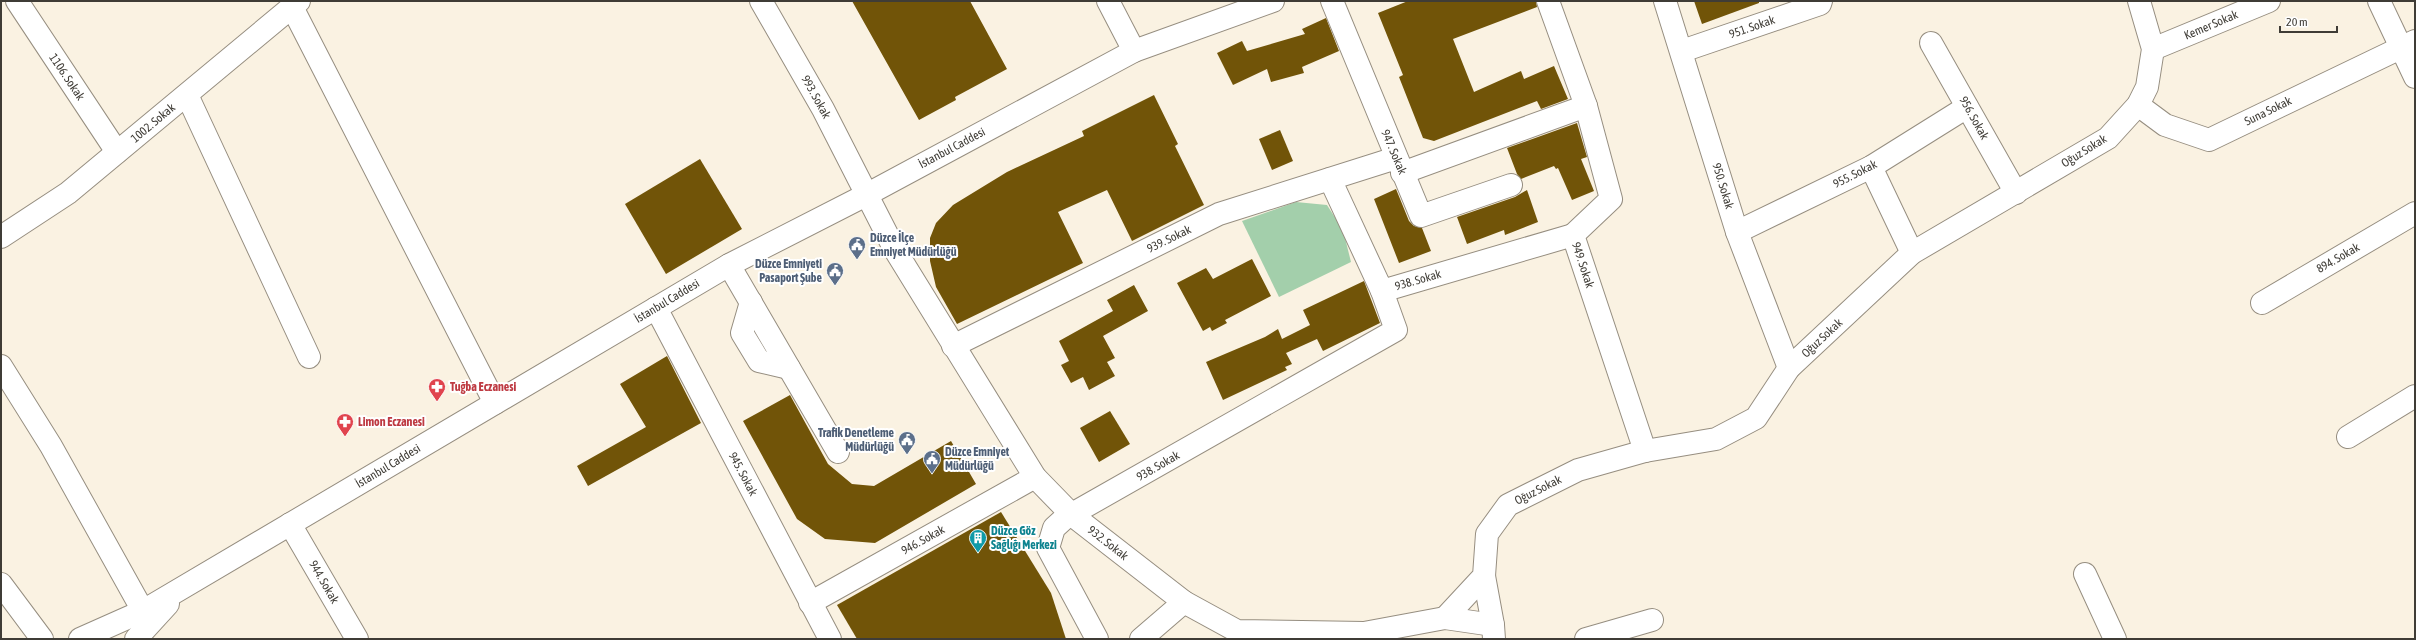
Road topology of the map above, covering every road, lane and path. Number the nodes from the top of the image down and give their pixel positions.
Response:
1 (17, 1) edge
2 (761, 1) edge
3 (1108, 1) edge
4 (1273, 1) edge
5 (1332, 1) edge
6 (1548, 1) edge
7 (1665, 1) edge
8 (1821, 1) edge
9 (2139, 1) edge
10 (2269, 1) edge
11 (2379, 1) edge
12 (296, 4) edge
13 (1931, 43) dead end
14 (2407, 44) edge
15 (2153, 49) junction
16 (1134, 51) junction
17 (1682, 51) junction
18 (2415, 77) edge
19 (187, 95) junction
20 (2138, 105) junction
21 (1586, 106) junction
22 (1967, 107) junction
23 (117, 152) junction
24 (1399, 165) junction
25 (1871, 167) junction
26 (1330, 179) junction
27 (1510, 185) dead end
28 (2016, 193) junction
29 (866, 195) junction
30 (2415, 213) edge
31 (1737, 232) junction
32 (1573, 235) junction
33 (1, 237) edge
34 (1912, 253) junction
35 (729, 265) junction
36 (1382, 291) junction
37 (2262, 303) dead end
38 (656, 308) junction
39 (954, 346) junction
40 (309, 357) dead end
41 (1, 366) edge
42 (1789, 368) junction
43 (2415, 396) edge
44 (495, 403) junction
45 (2348, 438) dead end
46 (1645, 451) junction
47 (838, 452) dead end
48 (1035, 477) junction
49 (1072, 515) junction
50 (290, 524) junction
51 (2085, 574) dead end
52 (1484, 576) junction
53 (1, 584) edge
54 (182, 588) junction
55 (1184, 602) junction
56 (810, 603) junction
57 (143, 611) junction
58 (1445, 618) junction
59 (1652, 620) dead end
60 (1493, 632) edge
61 (1365, 636) edge
62 (42, 639) edge
63 (80, 639) edge
64 (136, 639) edge
65 (357, 639) edge
66 (830, 639) edge
67 (1097, 639) edge
68 (1141, 639) edge
69 (1586, 639) edge
70 (2115, 639) edge

1 - 23 street, 1106. Sokak
2 - 29 street, 993. Sokak
3 - 16 street
4 - 16 street, İstanbul Caddesi
5 - 24 street, 947. Sokak
6 - 21 street, 949. Sokak
7 - 17 street, 950. Sokak
8 - 17 street, 951. Sokak
9 - 15 street, Oğuz Sokak
10 - 15 street, Kemer Sokak
11 - 14 street
12 - 19 street, 1002. Sokak
12 - 44 street
13 - 22 street, 956. Sokak
14 - 18 street
14 - 20 street, Suna Sokak
15 - 20 street, Oğuz Sokak
16 - 29 street, İstanbul Caddesi
17 - 31 street, 950. Sokak
19 - 23 street, 1002. Sokak
19 - 40 street
20 - 28 street, Oğuz Sokak
21 - 24 street, 939. Sokak
21 - 32 street, 949. Sokak
22 - 25 street, 955. Sokak
22 - 28 street, 956. Sokak
23 - 33 street, 1002. Sokak
24 - 26 street, 939. Sokak
24 - 27 street, 947. Sokak
25 - 31 street, 955. Sokak
25 - 34 street
26 - 36 street, 938. Sokak
26 - 39 street, 939. Sokak
28 - 34 street, Oğuz Sokak
29 - 35 street, İstanbul Caddesi
29 - 39 street, 932. Sokak
30 - 37 street, 894. Sokak
31 - 42 street, 950. Sokak
32 - 36 street, 938. Sokak
32 - 46 street, 949. Sokak
34 - 42 street, Oğuz Sokak
35 - 38 street, İstanbul Caddesi
35 - 47 street
36 - 49 street, 938. Sokak
38 - 44 street, İstanbul Caddesi
38 - 56 street, 945. Sokak
39 - 48 street, 932. Sokak
41 - 57 street
42 - 46 street, Oğuz Sokak
43 - 45 street
44 - 50 street, İstanbul Caddesi
46 - 52 street, Oğuz Sokak
48 - 49 street, 932. Sokak
48 - 56 street, 946. Sokak
49 - 55 street, 932. Sokak
49 - 67 street, 938. Sokak
50 - 54 street, İstanbul Caddesi
50 - 65 street, 944. Sokak
51 - 70 street
52 - 58 street
52 - 60 street, Oğuz Sokak
53 - 62 street
54 - 57 street, İstanbul Caddesi
54 - 64 street
55 - 61 street, 932. Sokak
55 - 68 street
56 - 66 street, 945. Sokak
57 - 63 street, İstanbul Caddesi
58 - 60 street, 932. Sokak
58 - 61 street, 932. Sokak
59 - 69 street

